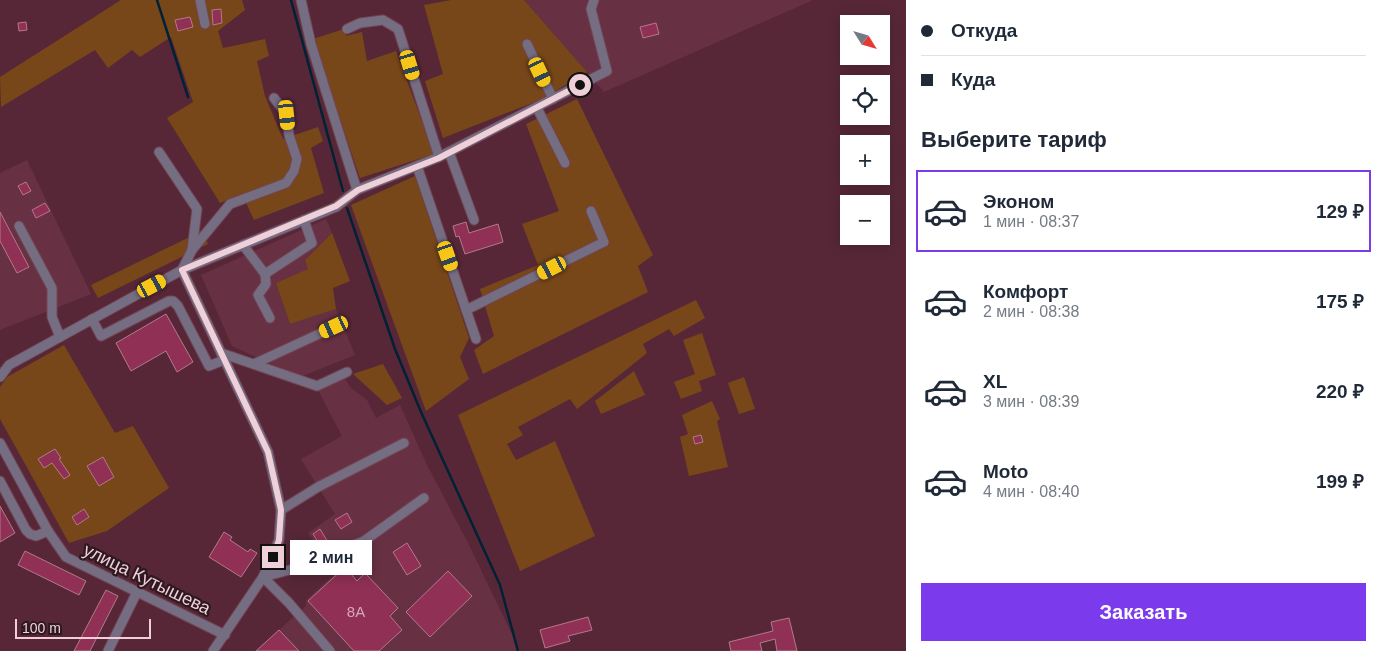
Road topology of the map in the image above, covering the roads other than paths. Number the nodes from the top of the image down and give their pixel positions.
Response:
1 (200, 0) edge
2 (300, 0) edge
3 (594, 0) edge
4 (205, 24) dead end
5 (347, 29) dead end
6 (527, 44) dead end
7 (274, 98) dead end
8 (553, 99) junction
9 (537, 108) junction
10 (159, 152) dead end
11 (449, 152) junction
12 (439, 158) junction
13 (565, 163) dead end
14 (417, 166) junction
15 (358, 190) junction
16 (591, 211) dead end
17 (304, 220) junction
18 (474, 220) dead end
19 (19, 226) dead end
20 (242, 245) junction
21 (192, 250) junction
22 (182, 270) junction
23 (265, 274) junction
24 (466, 310) junction
25 (270, 318) dead end
26 (92, 319) junction
27 (334, 327) dead end
28 (60, 337) junction
29 (476, 339) dead end
30 (223, 356) junction
31 (254, 364) junction
32 (348, 372) dead end
33 (0, 377) edge
34 (0, 442) edge
35 (404, 443) dead end
36 (0, 481) edge
37 (424, 498) dead end
38 (281, 510) junction
39 (48, 531) junction
40 (263, 577) junction
41 (137, 592) junction
42 (225, 635) junction
43 (108, 651) edge
44 (213, 651) edge
45 (330, 651) edge

1 - 4 street
2 - 15 street
3 - 8 street
5 - 12 street
6 - 8 street
7 - 21 street
8 - 9 street
9 - 11 street
9 - 13 street
10 - 21 street
11 - 12 street
11 - 18 street
12 - 14 street
14 - 15 street
14 - 24 street
15 - 17 street
16 - 24 street
17 - 20 street
17 - 23 street
19 - 28 street
20 - 22 street
20 - 23 street
21 - 22 street
22 - 26 street
22 - 30 street
23 - 25 street
24 - 29 street
26 - 28 street
26 - 30 street
27 - 31 street
28 - 33 street
30 - 31 street
30 - 38 street
31 - 32 street
34 - 39 street, улица Кутышева
35 - 38 street
36 - 39 street
37 - 40 street
38 - 40 street
39 - 41 street, улица Кутышева
40 - 42 street
40 - 45 street
41 - 42 street, улица Кутышева
41 - 43 street
42 - 44 street

